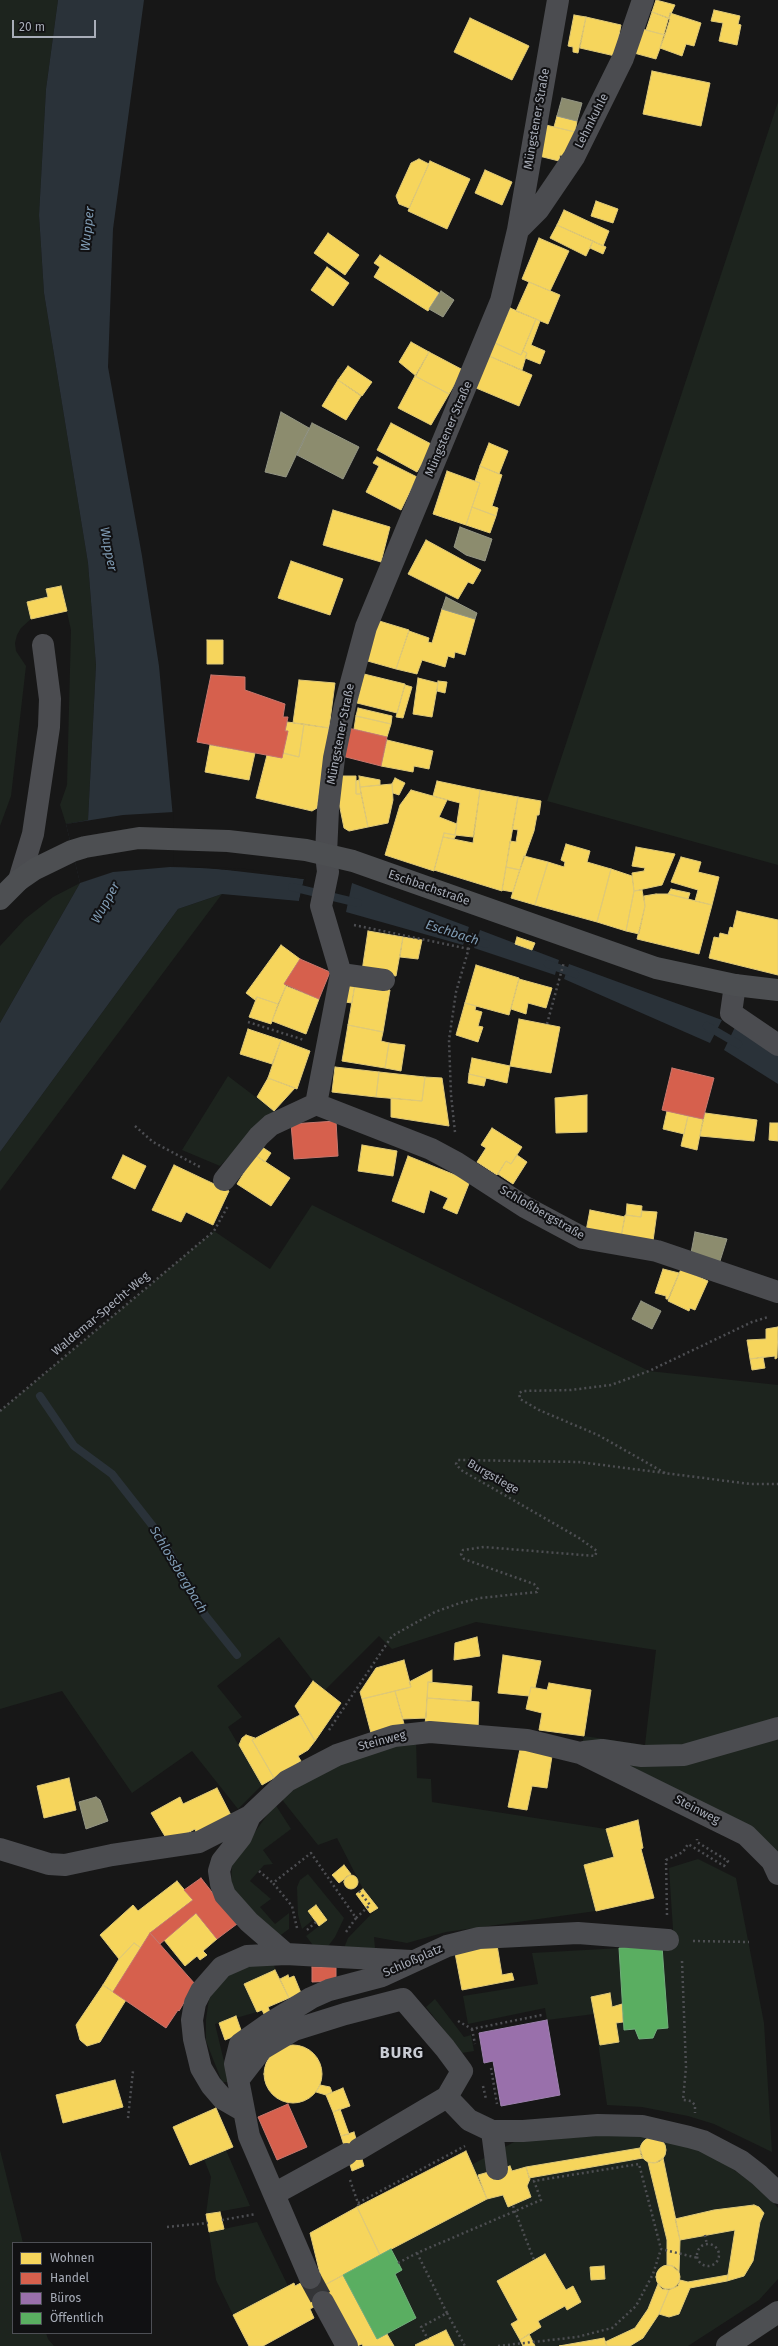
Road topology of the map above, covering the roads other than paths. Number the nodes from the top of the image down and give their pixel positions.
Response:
1 (558, 0) edge
2 (643, 0) edge
3 (518, 230) junction
4 (43, 645) dead end
5 (320, 858) junction
6 (19, 880) junction
7 (0, 899) edge
8 (341, 974) junction
9 (384, 980) dead end
10 (735, 985) junction
11 (778, 990) edge
12 (778, 1045) edge
13 (316, 1104) junction
14 (224, 1180) road end
15 (778, 1292) edge
16 (778, 1728) edge
17 (580, 1753) junction
18 (250, 1816) junction
19 (0, 1849) edge
20 (778, 1874) edge
21 (674, 1940) road end
22 (293, 1954) junction
23 (412, 1962) junction
24 (238, 2080) junction
25 (447, 2098) junction
26 (242, 2110) junction
27 (492, 2131) junction
28 (497, 2169) dead end
29 (778, 2193) edge
30 (274, 2194) junction
31 (310, 2278) tunnel mouth
32 (323, 2302) tunnel mouth
33 (778, 2312) edge
34 (347, 2346) edge
35 (727, 2346) edge

1 - 3 street, Müngstener Straße
2 - 3 street, Lehmkuhle
3 - 5 street, Müngstener Straße
4 - 6 street
5 - 6 main road, Eschbachstraße
5 - 8 street
5 - 10 main road, Eschbachstraße
6 - 7 main road, Eschbachstraße
8 - 9 street
8 - 13 street
10 - 11 main road, Eschbachstraße
10 - 12 street
13 - 14 street
13 - 15 street, Schloßbergstraße
16 - 17 street, Steinweg
17 - 18 street, Steinweg
17 - 20 street, Steinweg
18 - 19 street, Steinweg
18 - 22 street, Steinweg
21 - 23 street, Schloßplatz
22 - 23 street
22 - 26 street
23 - 24 street, Schloßplatz
24 - 25 street
24 - 26 street, Schloßplatz
25 - 27 street
25 - 30 street
26 - 30 street, Schloßplatz
27 - 28 street
27 - 29 street
30 - 31 street, Schloßplatz
32 - 34 street
33 - 35 main road

